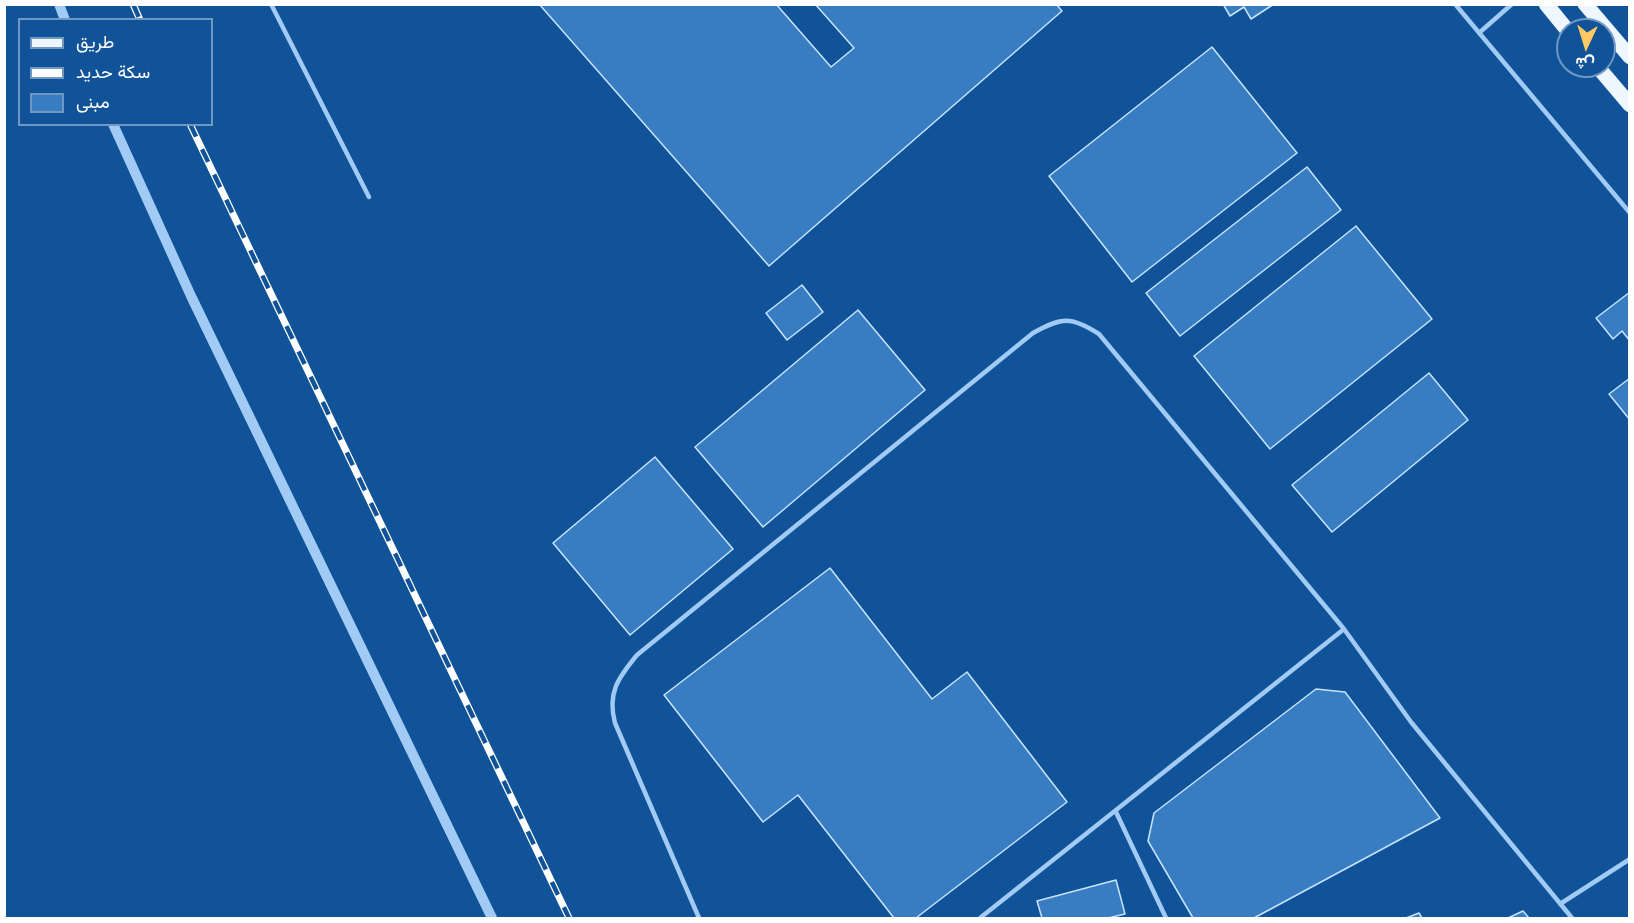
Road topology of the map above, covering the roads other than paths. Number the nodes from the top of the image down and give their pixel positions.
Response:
1 (271, 4) edge
2 (1455, 4) edge
3 (1512, 4) edge
4 (1546, 4) edge
5 (1585, 4) edge
6 (1557, 18) edge
7 (1479, 33) junction
8 (1629, 57) edge
9 (1607, 78) edge
10 (1629, 105) edge
11 (114, 126) edge
12 (369, 197) dead end
13 (1629, 213) edge
14 (1344, 629) junction
15 (1116, 812) junction
16 (1629, 859) edge
17 (1560, 904) junction
18 (492, 918) edge
19 (699, 918) edge
20 (980, 918) edge
21 (1166, 918) edge
22 (1572, 918) edge

1 - 12 lane
2 - 7 lane
3 - 7 lane
4 - 6 main road
5 - 8 main road
7 - 13 lane
9 - 10 main road
11 - 18 street
14 - 15 lane
14 - 17 lane
14 - 19 lane
15 - 20 lane
15 - 21 lane
16 - 17 lane
17 - 22 lane

